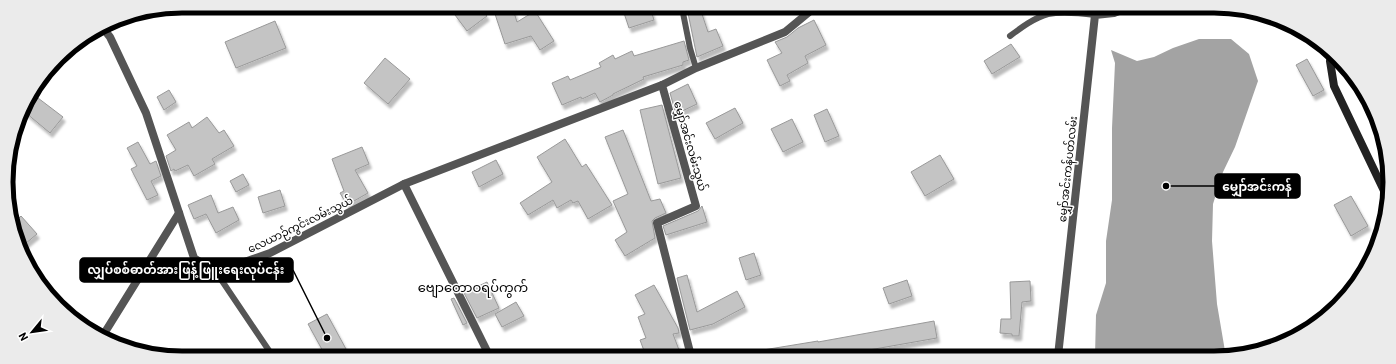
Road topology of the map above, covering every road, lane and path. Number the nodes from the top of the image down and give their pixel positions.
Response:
1 (683, 13) edge
2 (808, 13) edge
3 (1104, 13) edge
4 (1095, 14) junction
5 (105, 31) edge
6 (1010, 36) dead end
7 (1330, 59) edge
8 (696, 68) junction
9 (662, 85) junction
10 (404, 184) junction
11 (1383, 189) edge
12 (179, 213) junction
13 (216, 272) junction
14 (105, 333) edge
15 (269, 351) edge
16 (487, 351) edge
17 (690, 351) edge
18 (1059, 351) edge

1 - 8 lane
2 - 8 street
3 - 4 street
4 - 6 lane
4 - 18 street, မျှော်အင်းကန်ပတ်လမ်း
5 - 12 street
7 - 11 street
8 - 9 street
9 - 10 street, လေယာဉ်ကွင်းလမ်းသွယ်
9 - 17 street, မျှော်အင်းလမ်းသွယ်
10 - 13 street, လေယာဉ်ကွင်းလမ်းသွယ်
10 - 16 street
12 - 13 street
12 - 14 street
13 - 15 lane

